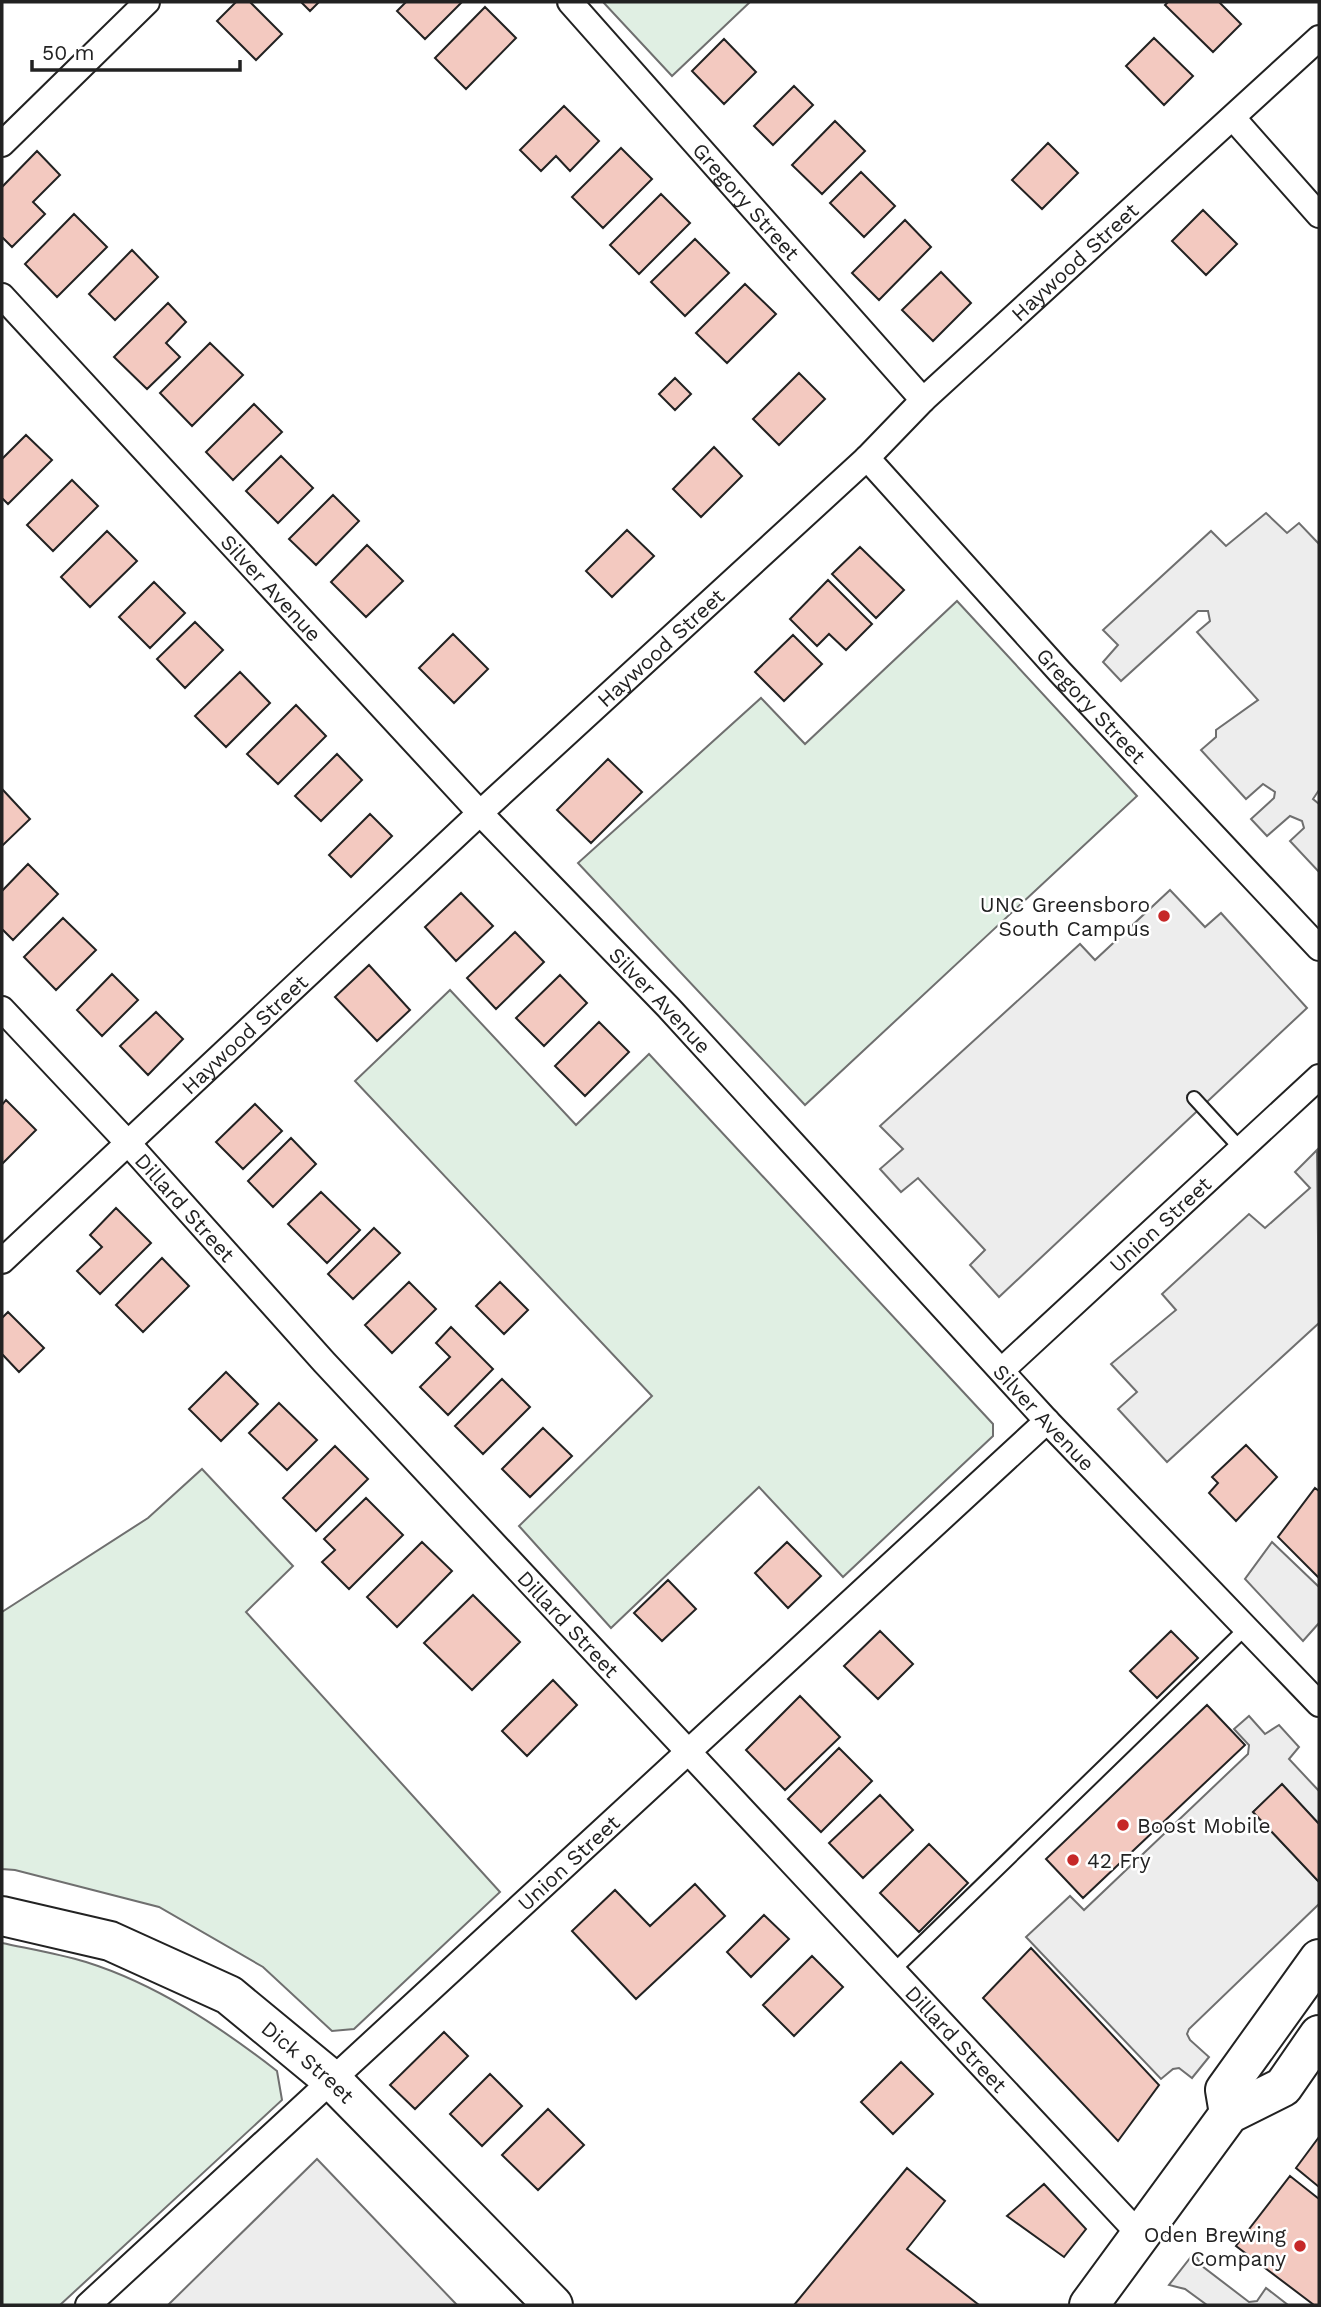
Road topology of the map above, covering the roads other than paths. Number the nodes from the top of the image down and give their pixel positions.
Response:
1 (147, 2) edge
2 (569, 2) edge
3 (1319, 38) edge
4 (1233, 118) junction
5 (2, 144) edge
6 (1319, 215) edge
7 (2, 296) edge
8 (923, 400) junction
9 (867, 458) junction
10 (480, 813) junction
11 (1319, 948) edge
12 (2, 1009) edge
13 (1319, 1077) edge
14 (1194, 1098) dead end
15 (127, 1143) junction
16 (1241, 1149) junction
17 (2, 1261) edge
18 (1002, 1370) junction
19 (1047, 1420) junction
20 (1247, 1628) junction
21 (1319, 1704) edge
22 (688, 1749) junction
23 (2, 1916) edge
24 (1319, 1959) edge
25 (894, 1970) junction
26 (1319, 2035) edge
27 (331, 2080) junction
28 (1229, 2114) junction
29 (1141, 2236) junction
30 (88, 2305) edge
31 (554, 2305) edge
32 (1089, 2305) edge

1 - 5 street
2 - 8 street, Gregory Street
3 - 4 street, Haywood Street
4 - 6 street
4 - 8 street, Haywood Street
7 - 10 street, Silver Avenue
8 - 9 street, Haywood Street
9 - 10 street, Haywood Street
9 - 11 street, Gregory Street
10 - 15 street, Haywood Street
10 - 18 street, Silver Avenue
12 - 15 street, Dillard Street
13 - 16 street, Union Street
14 - 16 lane
15 - 17 street, Haywood Street
15 - 22 street, Dillard Street
16 - 18 street, Union Street
18 - 19 street, Silver Avenue
19 - 20 street, Silver Avenue
19 - 22 street, Union Street
20 - 21 street, Silver Avenue
20 - 25 lane
22 - 25 street, Dillard Street
22 - 27 street, Union Street
23 - 27 main road, Dick Street
24 - 28 main road
25 - 29 street, Dillard Street
26 - 28 main road
27 - 30 street, Union Street
27 - 31 main road, Dick Street
28 - 29 main road
29 - 32 main road

